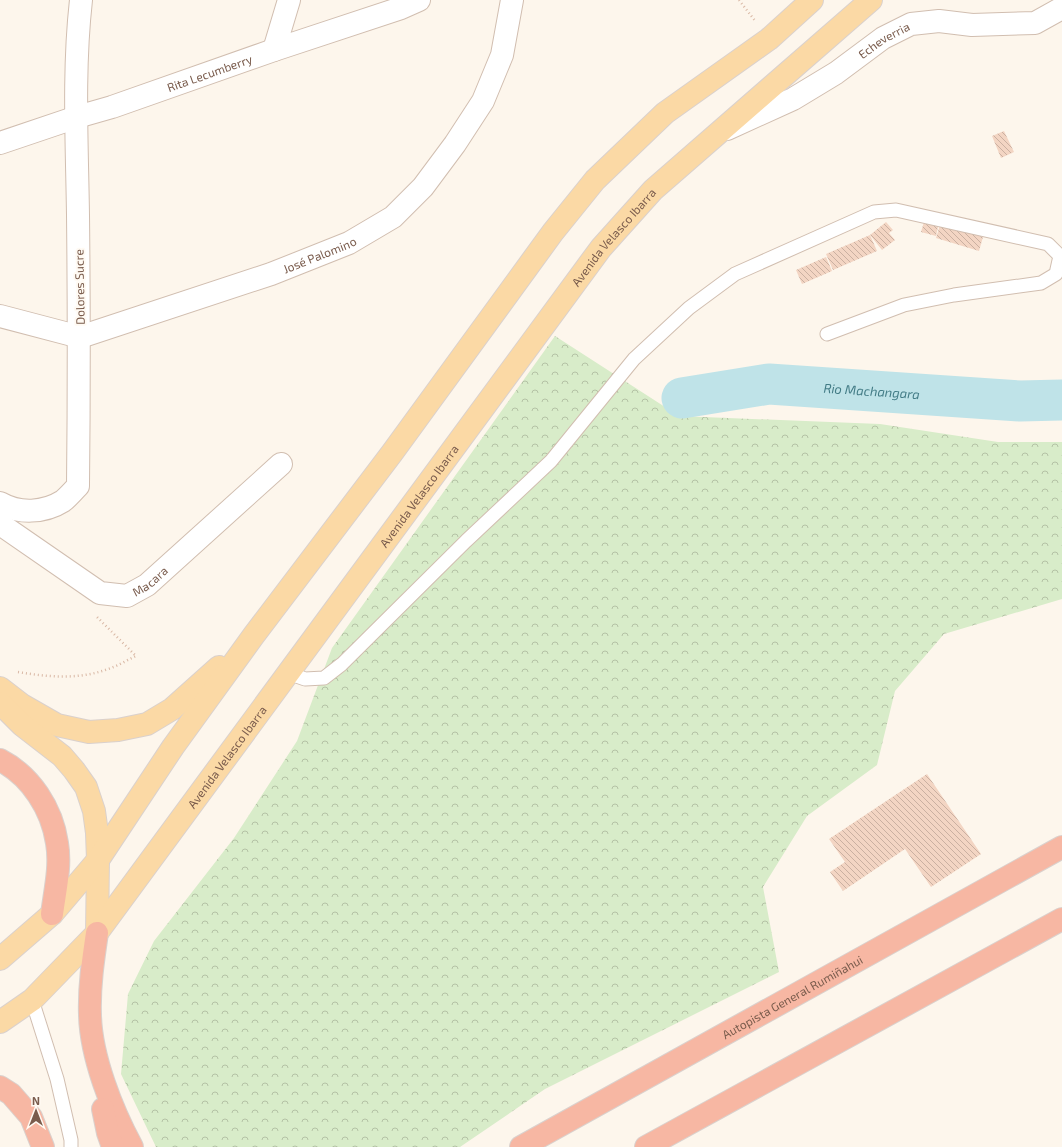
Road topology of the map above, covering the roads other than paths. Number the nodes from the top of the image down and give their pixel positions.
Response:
1 (81, 0) edge
2 (289, 0) edge
3 (419, 0) edge
4 (512, 0) edge
5 (812, 0) edge
6 (871, 0) edge
7 (1062, 8) edge
8 (274, 50) junction
9 (77, 117) junction
10 (721, 132) junction
11 (0, 143) edge
12 (0, 316) edge
13 (828, 334) dead end
14 (80, 337) junction
15 (281, 464) dead end
16 (0, 503) edge
17 (0, 524) edge
18 (254, 635) junction
19 (288, 673) junction
20 (0, 688) edge
21 (0, 703) edge
22 (0, 760) edge
23 (1062, 847) edge
24 (98, 860) junction
25 (52, 914) junction
26 (1062, 918) edge
27 (97, 933) junction
28 (0, 959) edge
29 (32, 1000) junction
30 (0, 1022) edge
31 (94, 1053) junction
32 (0, 1087) edge
33 (43, 1147) edge
34 (71, 1147) edge
35 (112, 1147) edge
36 (132, 1147) edge
37 (521, 1147) edge
38 (646, 1147) edge

1 - 9 street, Dolores Sucre
2 - 8 street
3 - 8 street, Rita Lecumberry
4 - 14 street, José Palomino
5 - 18 main road
6 - 10 main road, Avenida Velasco Ibarra
7 - 10 street, Echeverria
8 - 9 street, Rita Lecumberry
9 - 11 street, Rita Lecumberry
9 - 14 street, Dolores Sucre
10 - 19 main road, Avenida Velasco Ibarra
12 - 14 street
13 - 19 lane
14 - 16 street, Dolores Sucre
15 - 17 street, Macara
18 - 20 main road
18 - 24 main road
19 - 27 main road, Avenida Velasco Ibarra
21 - 24 main road
22 - 25 highway
23 - 37 highway, Autopista General Rumiñahui
24 - 25 main road
24 - 27 main road
25 - 28 main road
26 - 38 highway
27 - 29 main road, Avenida Velasco Ibarra
27 - 31 highway
29 - 30 main road, Avenida Velasco Ibarra
29 - 34 lane
31 - 35 highway
31 - 36 highway
32 - 33 highway

